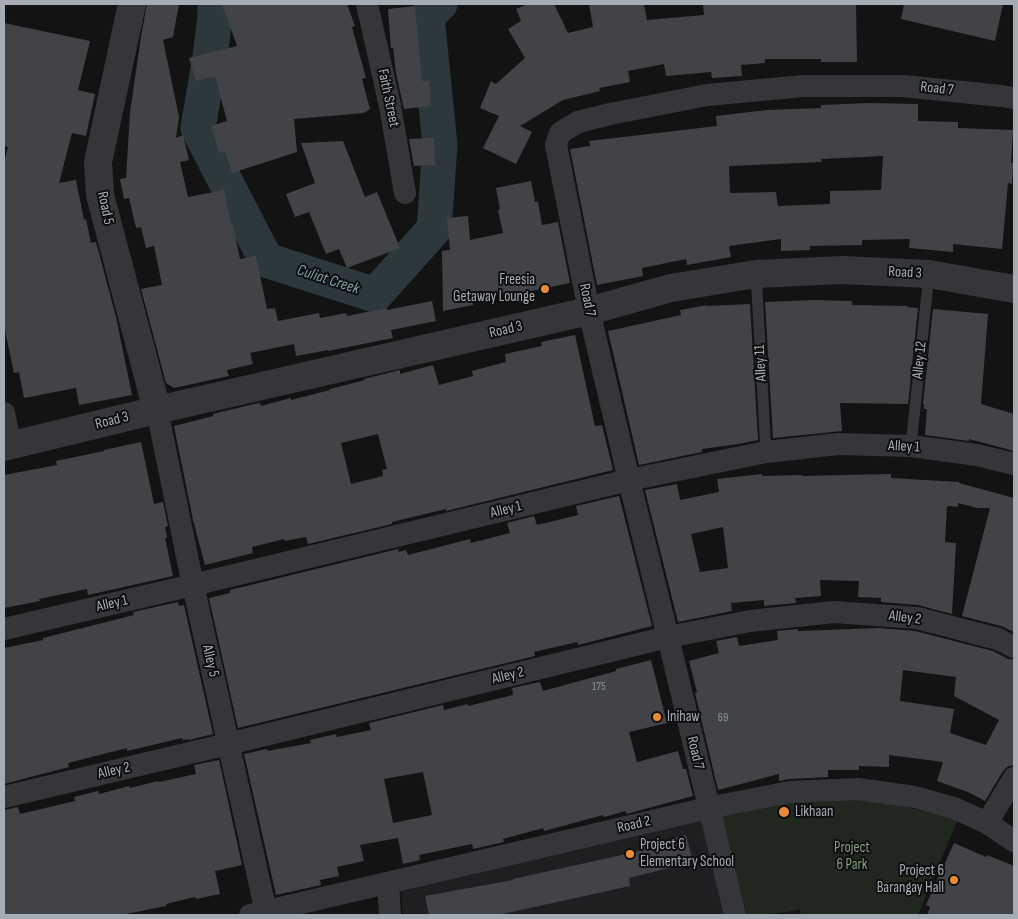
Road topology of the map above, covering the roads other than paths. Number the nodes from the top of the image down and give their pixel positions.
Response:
1 (132, 4) edge
2 (367, 4) edge
3 (1014, 98) edge
4 (405, 193) dead end
5 (756, 274) junction
6 (929, 274) junction
7 (1014, 289) edge
8 (589, 311) junction
9 (157, 410) junction
10 (4, 413) edge
11 (7, 446) edge
12 (911, 446) junction
13 (766, 452) junction
14 (1014, 464) edge
15 (629, 480) junction
16 (193, 585) junction
17 (4, 629) edge
18 (668, 637) junction
19 (1014, 647) edge
20 (228, 744) junction
21 (1014, 778) edge
22 (4, 797) edge
23 (708, 808) junction
24 (987, 823) junction
25 (1014, 842) edge
26 (388, 883) junction
27 (258, 913) edge
28 (390, 915) edge
29 (735, 915) edge

1 - 9 street, Road 5
2 - 4 street, Faith Street
3 - 8 street, Road 7
5 - 6 street, Road 3
5 - 8 street, Road 3
5 - 13 lane, Alley 11
6 - 7 street, Road 3
6 - 12 lane, Alley 12
8 - 9 street, Road 3
8 - 15 street, Road 7
9 - 11 street, Road 3
9 - 16 street, Alley 5
10 - 11 street
12 - 13 street, Alley 1
12 - 14 street, Alley 1
13 - 15 street, Alley 1
15 - 16 street, Alley 1
15 - 18 street, Road 7
16 - 17 street, Alley 1
16 - 20 street, Alley 5
18 - 19 street, Alley 2
18 - 20 street, Alley 2
18 - 23 street, Road 7
20 - 22 street, Alley 2
20 - 27 street, Alley 5
21 - 24 street
23 - 24 street, Road 2
23 - 26 street, Road 2
23 - 29 street, Road 7
24 - 25 street, Road 2
26 - 27 street, Road 2
26 - 28 street

